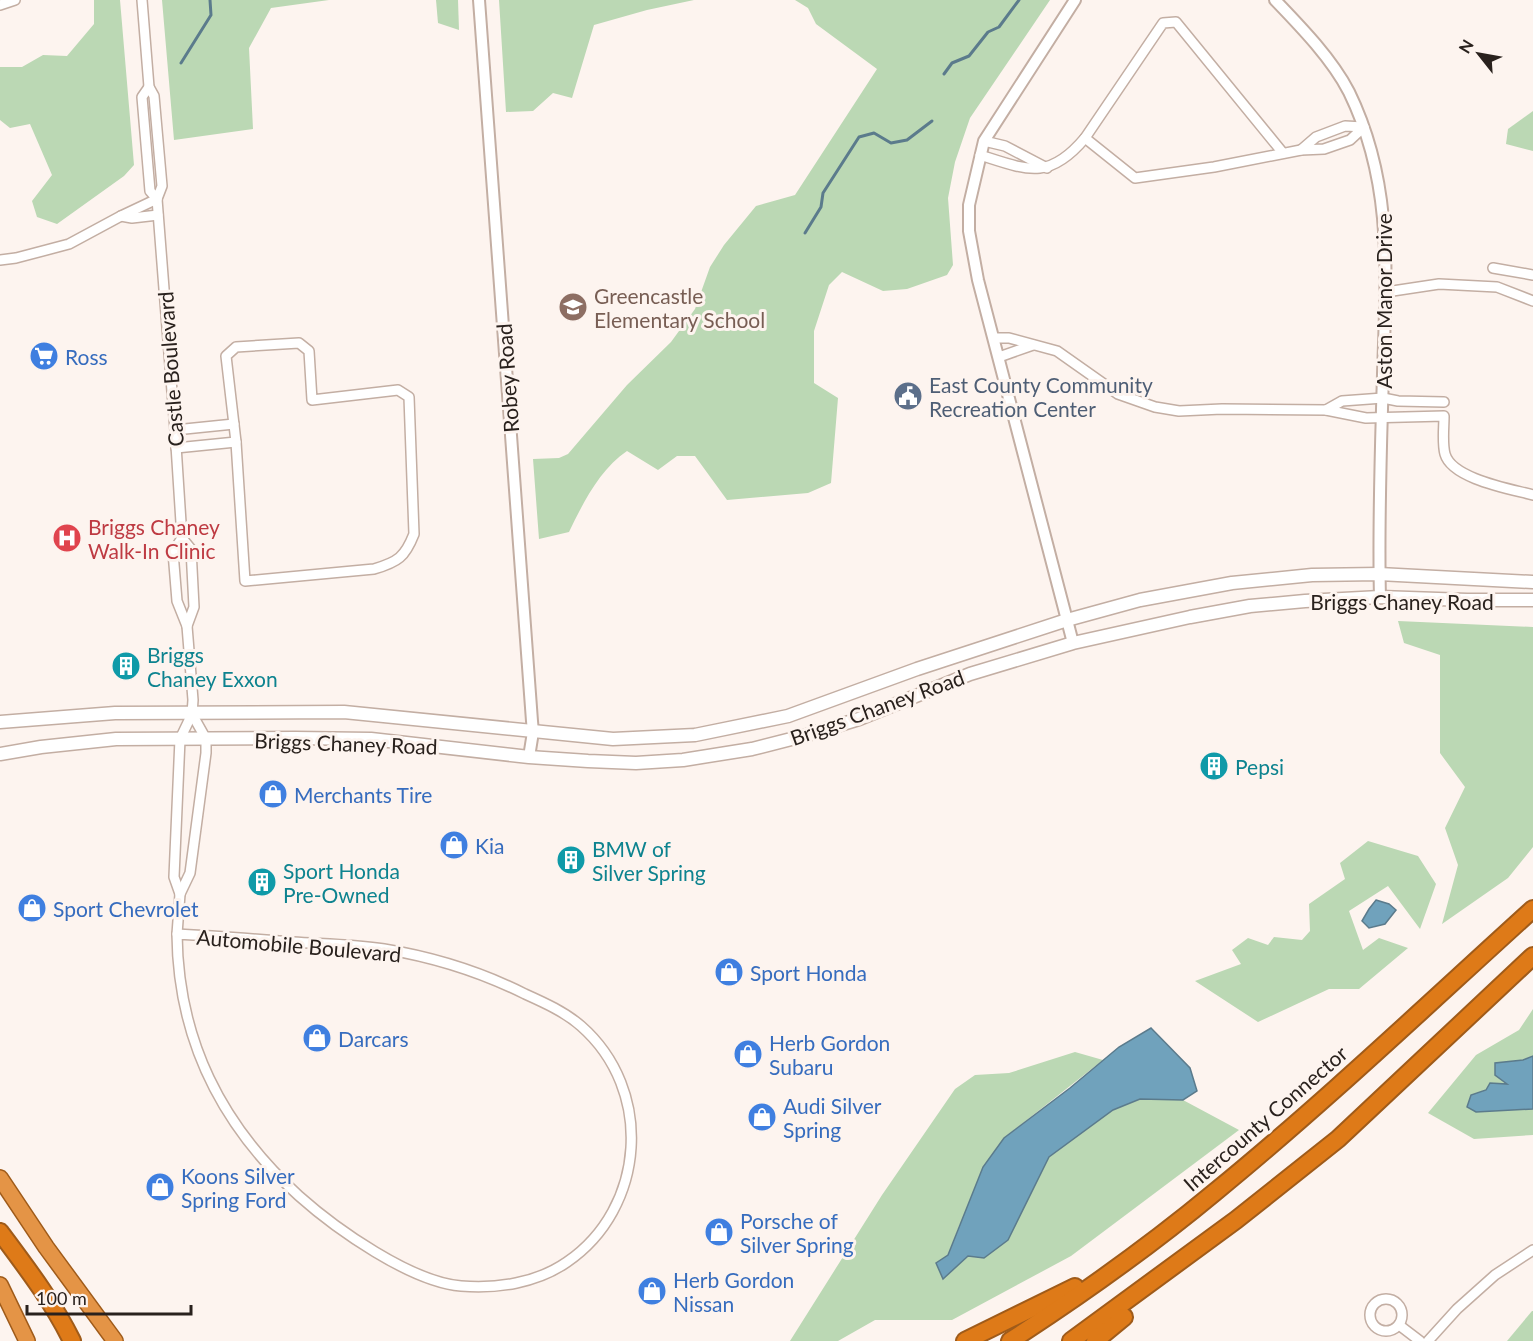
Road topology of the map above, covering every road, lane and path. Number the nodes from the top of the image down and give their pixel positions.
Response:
1 (15, 0) edge
2 (142, 0) edge
3 (479, 0) edge
4 (1075, 0) edge
5 (1275, 0) edge
6 (0, 5) edge
7 (1364, 127) junction
8 (1085, 138) junction
9 (984, 141) junction
10 (1301, 150) junction
11 (1283, 153) junction
12 (980, 156) junction
13 (1047, 168) junction
14 (157, 199) junction
15 (158, 214) junction
16 (121, 216) junction
17 (0, 260) edge
18 (1493, 268) dead end
19 (1533, 275) edge
20 (1386, 292) junction
21 (1533, 301) edge
22 (994, 338) junction
23 (1033, 345) junction
24 (999, 357) junction
25 (1383, 398) junction
26 (1444, 402) dead end
27 (1326, 410) junction
28 (1383, 418) junction
29 (234, 424) junction
30 (175, 430) junction
31 (236, 442) junction
32 (176, 448) junction
33 (1533, 495) edge
34 (182, 538) junction
35 (1379, 574) junction
36 (1533, 582) edge
37 (1380, 597) junction
38 (1533, 600) edge
39 (1067, 620) junction
40 (187, 626) junction
41 (1073, 643) junction
42 (192, 714) junction
43 (0, 722) edge
44 (533, 732) junction
45 (180, 739) junction
46 (206, 739) junction
47 (0, 754) edge
48 (529, 757) junction
49 (180, 894) junction
50 (1533, 909) edge
51 (177, 934) junction
52 (1533, 956) edge
53 (0, 1178) edge
54 (1236, 1220) junction
55 (0, 1232) edge
56 (1533, 1250) edge
57 (1114, 1270) junction
58 (0, 1285) edge
59 (63, 1323) junction
60 (1399, 1325) dead end
61 (27, 1341) edge
62 (72, 1341) edge
63 (80, 1341) edge
64 (115, 1341) edge
65 (965, 1341) edge
66 (1010, 1341) edge
67 (1071, 1341) edge
68 (1095, 1341) edge
69 (1420, 1341) edge
70 (1428, 1341) edge

1 - 6 street
2 - 14 street, Castle Boulevard
3 - 44 street, Robey Road
4 - 9 street
5 - 7 street, Aston Manor Drive
7 - 10 street
7 - 10 street
7 - 20 street, Aston Manor Drive
8 - 11 street
8 - 11 street
8 - 13 street
9 - 12 street
9 - 13 street
10 - 11 street
12 - 13 street
12 - 22 street
14 - 15 street, Castle Boulevard
14 - 16 street
15 - 16 street
15 - 30 street, Castle Boulevard
16 - 17 street
18 - 19 street
20 - 21 street
20 - 25 street, Aston Manor Drive
22 - 23 street
22 - 24 street
23 - 24 street
23 - 27 street
24 - 39 street
25 - 26 street
25 - 27 street
25 - 28 street, Aston Manor Drive
27 - 28 street
28 - 33 street
28 - 35 street, Aston Manor Drive
29 - 30 street
29 - 31 street
29 - 31 street
30 - 32 street, Castle Boulevard
31 - 32 street
32 - 34 street, Castle Boulevard
34 - 40 street, Castle Boulevard
34 - 40 street, Castle Boulevard
35 - 36 main road, Briggs Chaney Road
35 - 37 street, Aston Manor Drive
35 - 39 main road, Briggs Chaney Road
37 - 38 main road, Briggs Chaney Road
37 - 41 main road, Briggs Chaney Road
39 - 41 street
39 - 44 main road, Briggs Chaney Road
40 - 42 street, Castle Boulevard
41 - 48 main road, Briggs Chaney Road
42 - 43 main road, Briggs Chaney Road
42 - 44 main road, Briggs Chaney Road
42 - 45 street, Automobile Boulevard
42 - 46 street
44 - 48 street, Robey Road
45 - 46 main road, Briggs Chaney Road
45 - 47 main road, Briggs Chaney Road
45 - 49 street, Automobile Boulevard
46 - 48 main road, Briggs Chaney Road
46 - 49 street, Automobile Boulevard
49 - 51 street, Automobile Boulevard
50 - 57 highway, Intercounty Connector
51 - 51 street, Automobile Boulevard
52 - 54 highway
53 - 64 highway
54 - 67 highway
54 - 68 highway
55 - 59 highway
56 - 70 street
57 - 65 highway
57 - 66 highway, Intercounty Connector
58 - 61 highway
59 - 62 highway
59 - 63 highway
60 - 69 street

